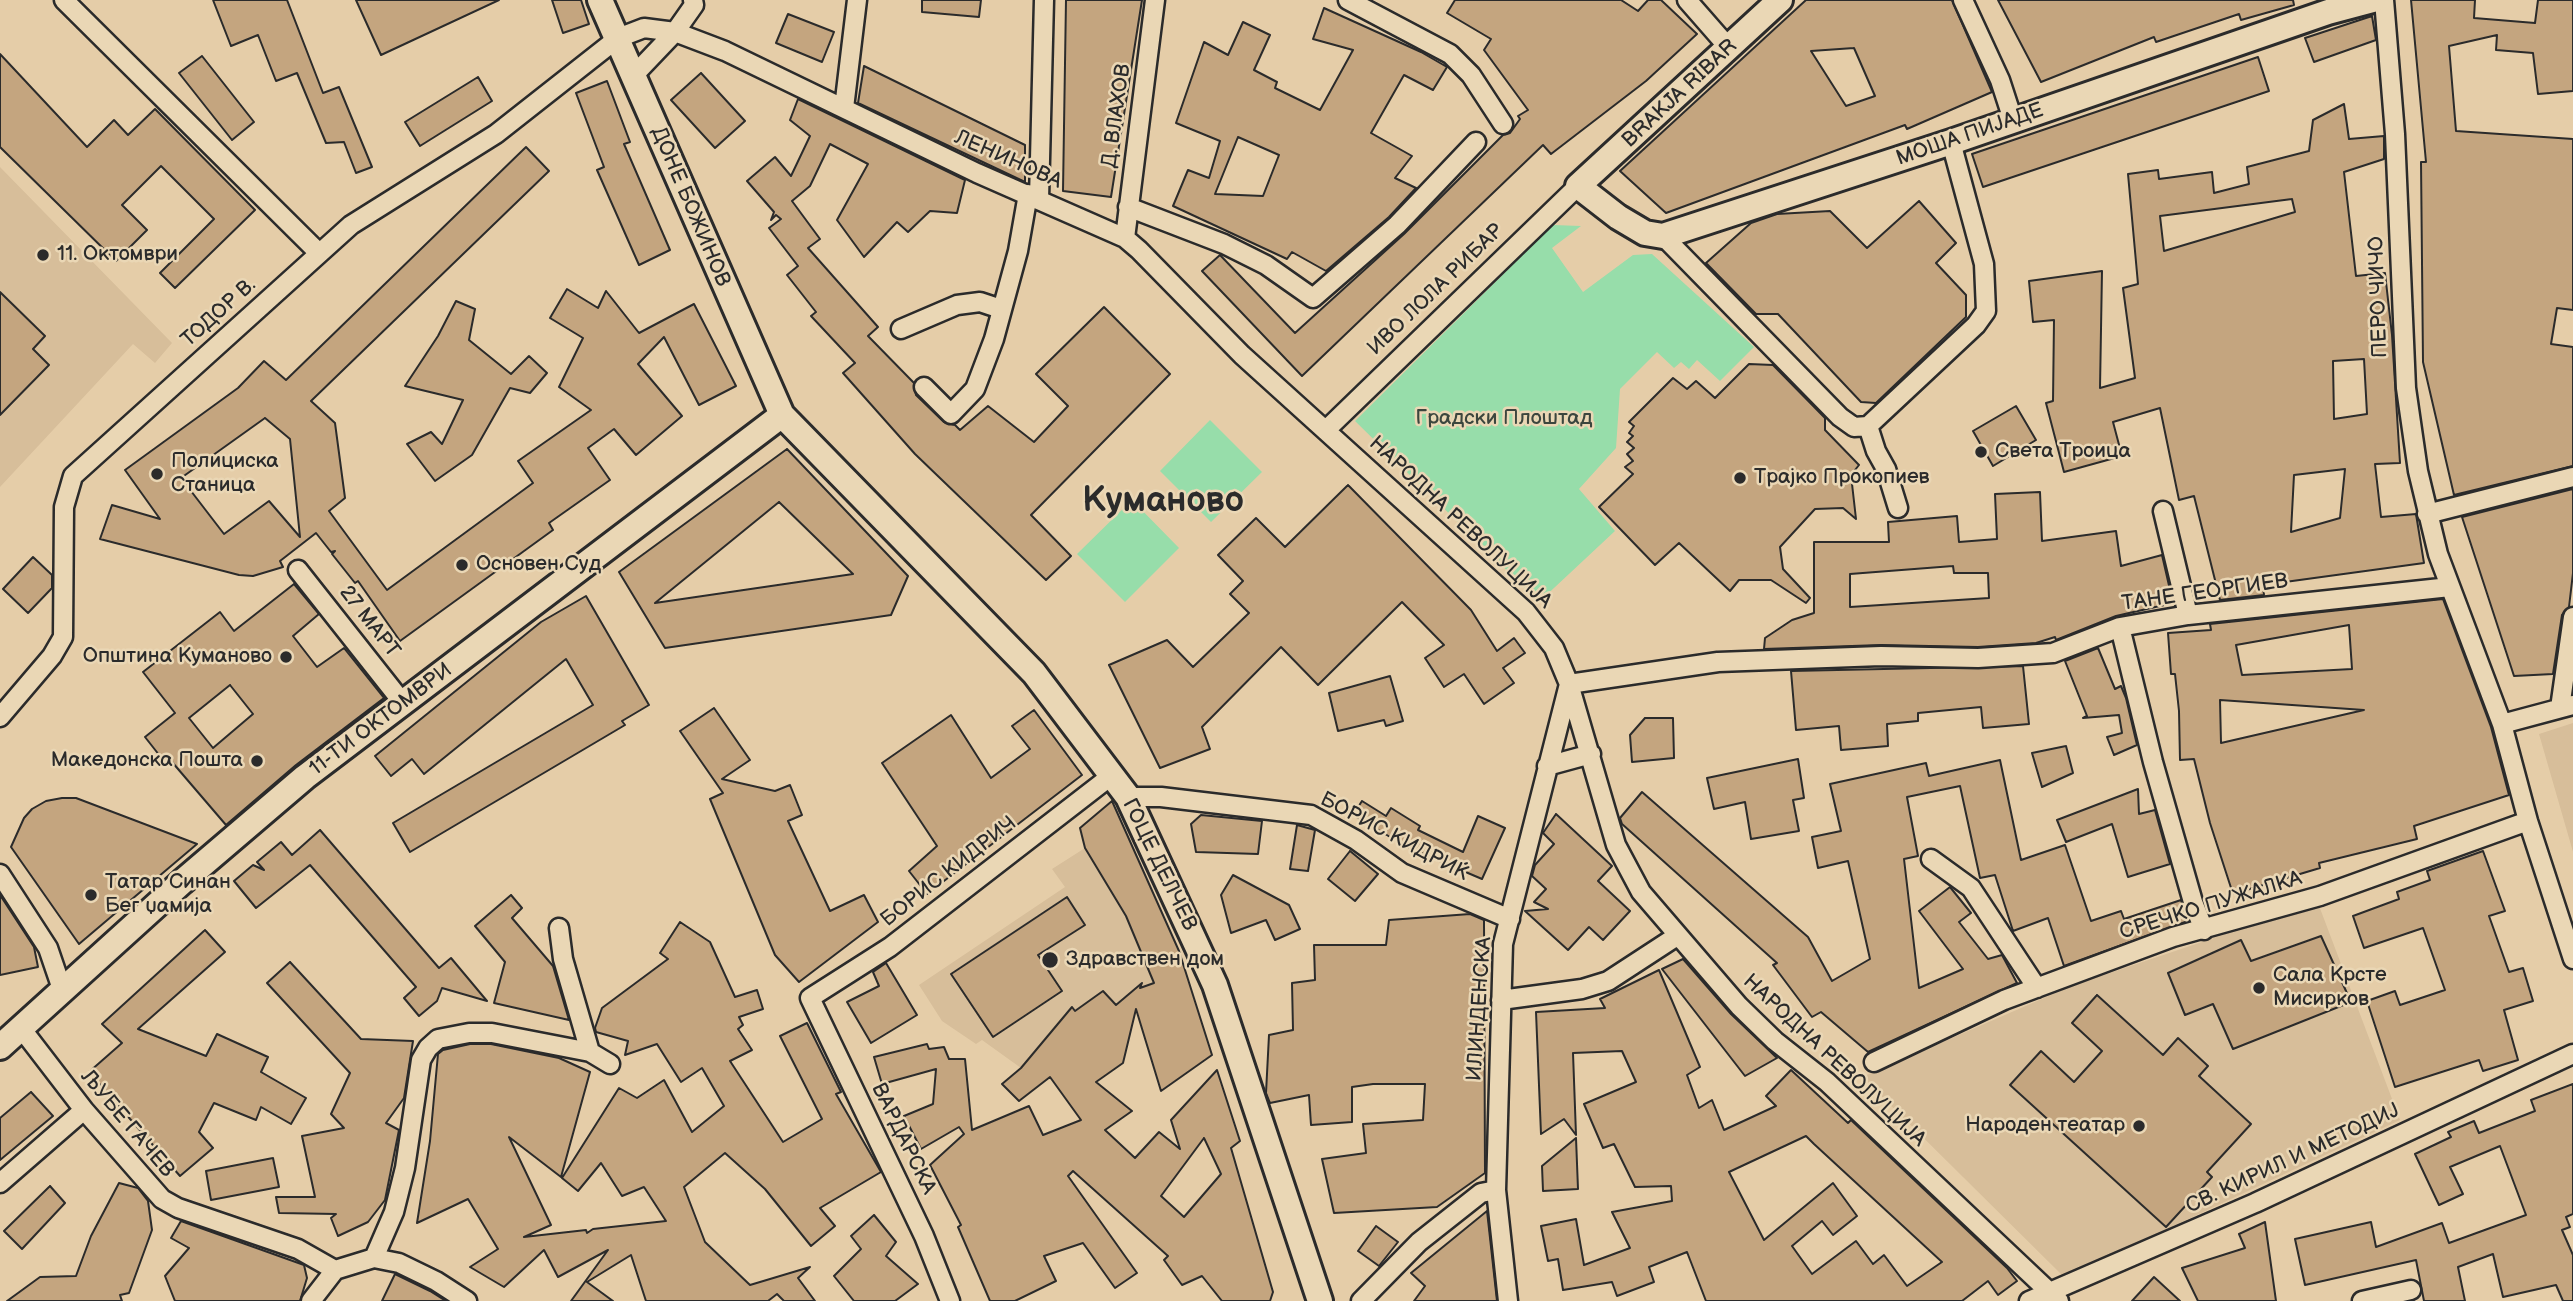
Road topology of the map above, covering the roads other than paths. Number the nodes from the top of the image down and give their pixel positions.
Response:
1 (64, 0) edge
2 (600, 0) edge
3 (694, 0) edge
4 (857, 0) edge
5 (1044, 0) edge
6 (1156, 0) edge
7 (1348, 0) edge
8 (1687, 0) edge
9 (1780, 0) edge
10 (2373, 0) edge
11 (2384, 0) edge
12 (1965, 1) edge
13 (675, 32) junction
14 (618, 38) junction
15 (1729, 48) junction
16 (634, 75) junction
17 (844, 108) junction
18 (2013, 120) junction
19 (1503, 124) dead end
20 (1476, 142) dead end
21 (1951, 142) junction
22 (1578, 186) junction
23 (1034, 196) junction
24 (1128, 207) junction
25 (1663, 236) junction
26 (1125, 238) junction
27 (319, 253) junction
28 (1001, 309) junction
29 (901, 329) dead end
30 (924, 387) dead end
31 (782, 415) junction
32 (1868, 426) junction
33 (1327, 429) junction
34 (2573, 477) edge
35 (1898, 508) dead end
36 (2163, 511) dead end
37 (2427, 514) junction
38 (298, 570) dead end
39 (2450, 587) junction
40 (2188, 615) junction
41 (2573, 617) edge
42 (2120, 627) junction
43 (1569, 684) junction
44 (403, 703) junction
45 (2566, 707) edge
46 (0, 718) edge
47 (2502, 724) junction
48 (1591, 754) junction
49 (1548, 766) junction
50 (1111, 776) junction
51 (1128, 797) junction
52 (2528, 821) junction
53 (1931, 859) dead end
54 (0, 874) edge
55 (1510, 919) junction
56 (559, 928) dead end
57 (2204, 930) junction
58 (1677, 936) junction
59 (2573, 959) edge
60 (2037, 988) junction
61 (62, 989) junction
62 (810, 998) joint
63 (1501, 1000) junction
64 (21, 1028) junction
65 (0, 1047) edge
66 (590, 1052) junction
67 (2573, 1054) edge
68 (1874, 1062) dead end
69 (610, 1064) dead end
70 (84, 1110) junction
71 (0, 1183) edge
72 (1496, 1190) junction
73 (374, 1258) junction
74 (335, 1269) junction
75 (2411, 1290) dead end
76 (2055, 1296) edge
77 (311, 1301) edge
78 (467, 1301) edge
79 (950, 1301) edge
80 (1320, 1301) edge
81 (1360, 1301) edge
82 (1508, 1301) edge
83 (2029, 1301) edge
84 (2362, 1301) edge

1 - 27 street
2 - 14 street, ДОНЕ БОЖИНОВ
3 - 13 street
4 - 17 street
5 - 23 street
6 - 24 street, Д. ВЛАХОВ
7 - 19 street
8 - 15 street
9 - 15 street, BRAKJA RIBAR
10 - 18 street, МОША ПИЈАДЕ
11 - 37 street, ПЕРО ЧИЧО
12 - 18 street
13 - 14 street, ЛЕНИНОВА
13 - 16 street
13 - 17 street, ЛЕНИНОВА
14 - 16 street, ДОНЕ БОЖИНОВ
14 - 27 street, ТОДОР В.
15 - 22 street, BRAKJA RIBAR
16 - 31 street, ДОНЕ БОЖИНОВ
17 - 23 street, ЛЕНИНОВА
18 - 21 street, МОША ПИЈАДЕ
20 - 24 street
21 - 25 street, МОША ПИЈАДЕ
21 - 32 street
22 - 25 street
22 - 33 street, ИВО ЛОЛА РИБАР
23 - 26 street, ЛЕНИНОВА
23 - 28 street
24 - 26 street, Д. ВЛАХОВ
25 - 32 street
26 - 33 street, ЛЕНИНОВА
27 - 46 street, ТОДОР В.
28 - 29 street
28 - 30 street
31 - 44 street, 11-ТИ ОКТОМВРИ
31 - 50 street, ГОЦЕ ДЕЛЧЕВ
32 - 35 street
33 - 43 street, НАРОДНА РЕВОЛУЦИЈА
34 - 37 street
36 - 40 street
37 - 39 street, ПЕРО ЧИЧО
38 - 44 street, 27 МАРТ
39 - 40 street, ТАНЕ ГЕОРГИЕВ
39 - 47 street, ПЕРО ЧИЧО
40 - 42 street, ТАНЕ ГЕОРГИЕВ
41 - 45 street
42 - 43 street, ТАНЕ ГЕОРГИЕВ
42 - 57 street
43 - 48 street, НАРОДНА РЕВОЛУЦИЈА
43 - 49 street, ИЛИНДЕНСКА
44 - 61 street, 11-ТИ ОКТОМВРИ
45 - 47 street
47 - 52 street
48 - 49 street
48 - 58 street, НАРОДНА РЕВОЛУЦИЈА
49 - 55 street, ИЛИНДЕНСКА
50 - 51 street, ГОЦЕ ДЕЛЧЕВ
50 - 62 street, БОРИС КИДРИЧ
51 - 55 street, БОРИС КИДРИЌ
51 - 80 street, ГОЦЕ ДЕЛЧЕВ
52 - 57 street, СРЕЧКО ПУЖАЛКА
52 - 59 street
53 - 60 street
54 - 61 street
55 - 63 street, ИЛИНДЕНСКА
56 - 66 street
57 - 60 street, СРЕЧКО ПУЖАЛКА
58 - 63 street
58 - 76 street, НАРОДНА РЕВОЛУЦИЈА
60 - 68 street, СРЕЧКО ПУЖАЛКА
61 - 64 street, 11-ТИ ОКТОМВРИ
62 - 79 street, ВАРДАРСКА
63 - 72 street, ИЛИНДЕНСКА
64 - 65 street, 11-ТИ ОКТОМВРИ
64 - 70 street, ЉУБЕ ГАЧЕВ
66 - 69 street
66 - 73 street
67 - 76 street, СВ. КИРИЛ И МЕТОДИЈ
70 - 71 street
70 - 74 street, ЉУБЕ ГАЧЕВ
72 - 81 street
72 - 82 street, ИЛИНДЕНСКА
73 - 74 street
73 - 78 street
74 - 77 street
75 - 84 street
76 - 83 street, СВ. КИРИЛ И МЕТОДИЈ

